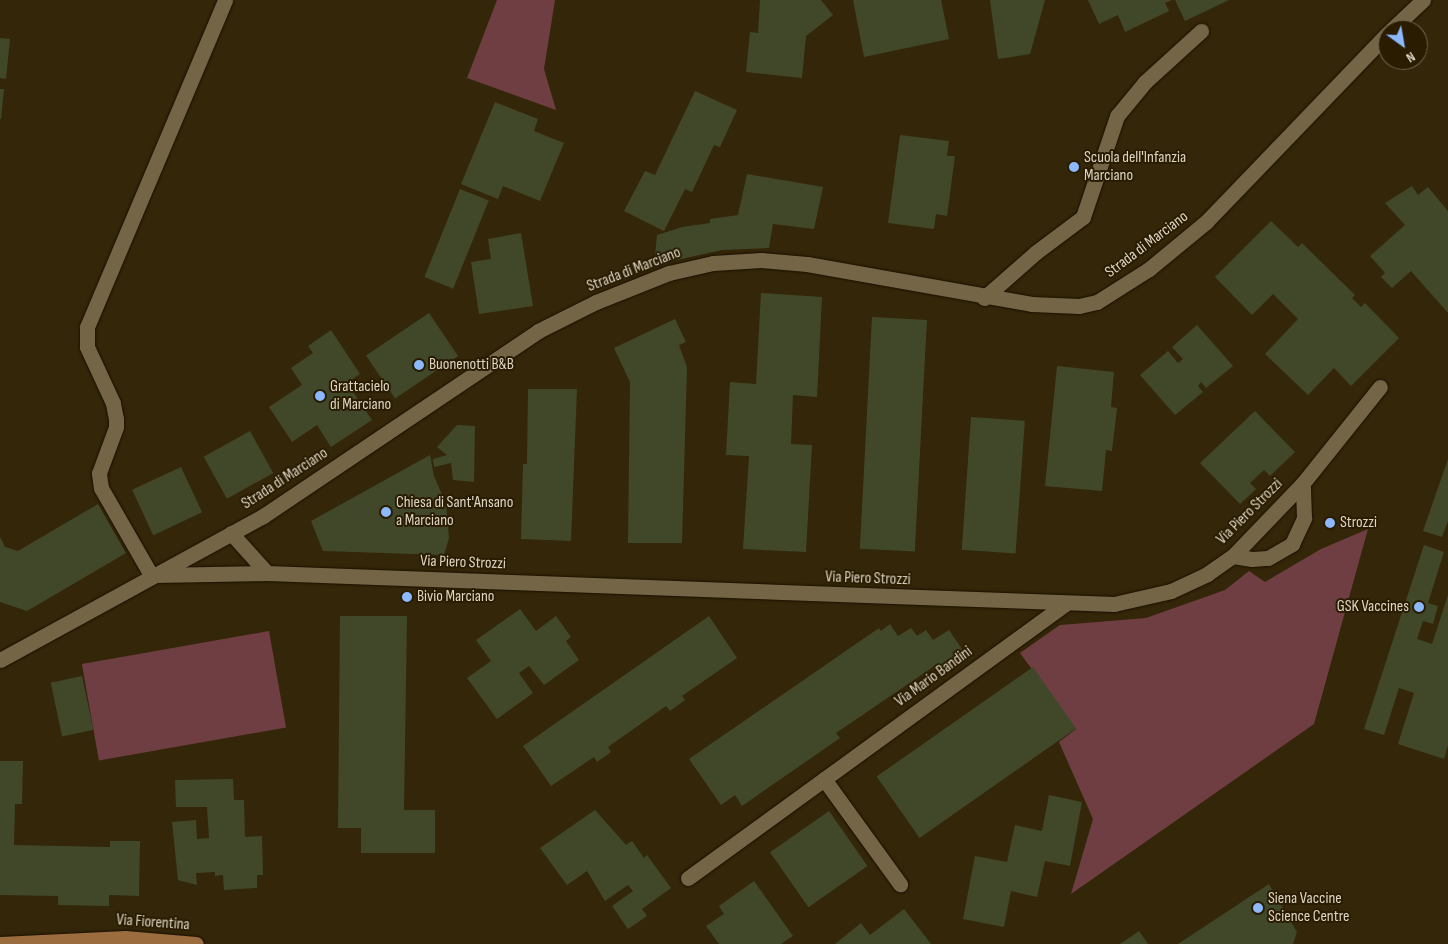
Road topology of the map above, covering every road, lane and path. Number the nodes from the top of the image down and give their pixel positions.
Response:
1 (225, 0) edge
2 (1422, 0) edge
3 (1401, 20) edge
4 (1201, 31) dead end
5 (1378, 43) edge
6 (984, 298) junction
7 (1380, 387) dead end
8 (1303, 483) junction
9 (231, 533) junction
10 (1234, 556) junction
11 (267, 573) junction
12 (151, 575) junction
13 (1065, 604) junction
14 (0, 660) edge
15 (824, 778) junction
16 (688, 878) dead end
17 (900, 884) dead end
18 (0, 944) edge
19 (196, 944) edge

1 - 12 street
2 - 3 street
4 - 6 street
5 - 6 street, Strada di Marciano
6 - 9 street, Strada di Marciano
7 - 8 street, Via Piero Strozzi
8 - 10 street, Via Piero Strozzi
8 - 10 street
9 - 11 street
9 - 12 street, Strada di Marciano
10 - 13 street, Via Piero Strozzi
11 - 12 street, Via Piero Strozzi
11 - 13 street, Via Piero Strozzi
12 - 14 street, Strada di Marciano
13 - 15 street, Via Mario Bandini
15 - 16 street, Via Mario Bandini
15 - 17 street
18 - 19 main road, Via Fiorentina

